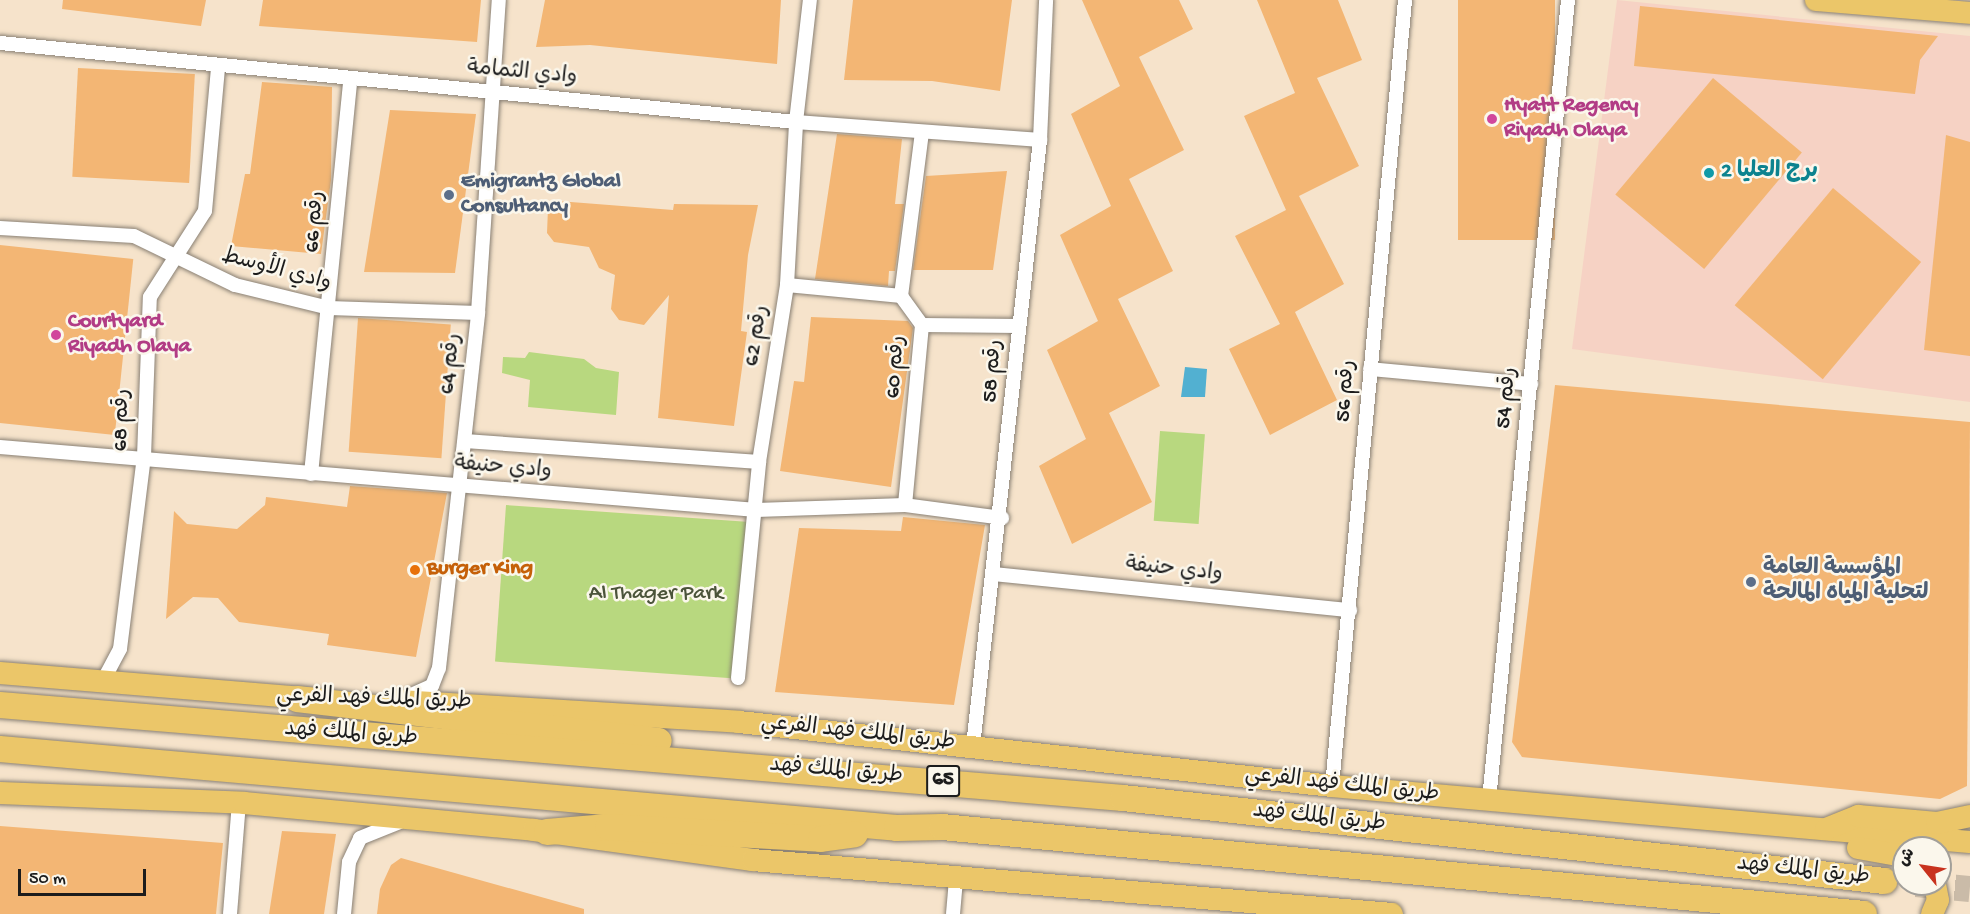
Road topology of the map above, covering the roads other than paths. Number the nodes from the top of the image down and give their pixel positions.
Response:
1 (499, 0) edge
2 (810, 0) edge
3 (1046, 0) edge
4 (1405, 0) edge
5 (1568, 0) edge
6 (1816, 0) edge
7 (1970, 13) edge
8 (0, 43) edge
9 (218, 68) junction
10 (350, 80) junction
11 (490, 92) junction
12 (796, 122) junction
13 (922, 133) junction
14 (1040, 140) junction
15 (0, 228) edge
16 (175, 258) junction
17 (787, 285) junction
18 (901, 296) junction
19 (329, 308) junction
20 (478, 313) junction
21 (922, 325) junction
22 (1019, 326) junction
23 (1370, 369) junction
24 (1531, 384) junction
25 (465, 441) junction
26 (0, 447) edge
27 (144, 457) junction
28 (759, 462) junction
29 (311, 474) junction
30 (460, 487) junction
31 (905, 505) junction
32 (756, 510) junction
33 (1002, 518) junction
34 (993, 574) junction
35 (1350, 610) junction
36 (0, 674) edge
37 (738, 678) dead end
38 (104, 679) junction
39 (297, 699) junction
40 (392, 701) junction
41 (0, 705) edge
42 (973, 746) junction
43 (0, 749) edge
44 (795, 767) junction
45 (1332, 786) junction
46 (0, 793) edge
47 (1489, 800) junction
48 (239, 803) junction
49 (1970, 816) edge
50 (406, 820) junction
51 (1715, 822) junction
52 (897, 828) junction
53 (1820, 831) junction
54 (547, 832) junction
55 (1970, 842) edge
56 (1892, 854) edge
57 (956, 878) junction
58 (1884, 881) dead end
59 (1937, 896) edge
60 (1218, 907) edge
61 (230, 914) edge
62 (344, 914) edge
63 (953, 914) edge
64 (1392, 914) edge
65 (1864, 914) edge
66 (1932, 914) edge

1 - 11 street, رقم 64
2 - 12 street, رقم 62
3 - 14 street, رقم 58
4 - 23 street, رقم 56
5 - 24 street, رقم 54
6 - 7 main road
8 - 9 street, وادي الثمامة
9 - 10 street, وادي الثمامة
9 - 16 street, رقم 68
10 - 11 street, وادي الثمامة
10 - 19 street, رقم 66
11 - 12 street, وادي الثمامة
11 - 20 street, رقم 64
12 - 13 street, وادي الثمامة
12 - 17 street, رقم 62
13 - 14 street, وادي الثمامة
13 - 18 street
14 - 22 street, رقم 58
15 - 16 street, وادي الأوسط
16 - 19 street, وادي الأوسط
16 - 27 street, رقم 68
17 - 18 street
17 - 28 street, رقم 62
18 - 21 street, رقم 60
19 - 20 street, وادي الأوسط
19 - 29 street, رقم 66
20 - 25 street, رقم 64
21 - 22 street
21 - 31 street, رقم 60
22 - 33 street, رقم 58
23 - 24 street
23 - 35 street, رقم 56
24 - 47 street, رقم 54
25 - 28 street
25 - 30 street, رقم 64
26 - 27 street, وادي حنيفة
27 - 29 street, وادي حنيفة
27 - 38 street, رقم 68
28 - 32 street, رقم 62
29 - 30 street, وادي حنيفة
30 - 32 street, وادي حنيفة
30 - 40 street, رقم 64
31 - 32 street, وادي حنيفة
31 - 33 street, وادي حنيفة
32 - 37 street, رقم 62
33 - 34 street, رقم 58
34 - 35 street, وادي حنيفة
34 - 42 street, رقم 58
35 - 45 street, رقم 56
36 - 38 main road, طريق الملك فهد الفرعي
38 - 39 main road, طريق الملك فهد الفرعي
39 - 40 main road, طريق الملك فهد الفرعي
39 - 44 highway
40 - 42 main road, طريق الملك فهد الفرعي
41 - 44 highway, طريق الملك فهد / 65
42 - 45 main road, طريق الملك فهد الفرعي
43 - 52 highway, طريق الملك فهد / 65
44 - 58 highway, طريق الملك فهد / 65
45 - 47 main road, طريق الملك فهد الفرعي
46 - 48 main road
47 - 51 main road, طريق الملك فهد الفرعي
48 - 50 main road
48 - 61 street
49 - 53 main road
50 - 54 main road
50 - 62 street
51 - 53 main road
51 - 56 main road
52 - 54 highway
52 - 65 highway, طريق الملك فهد / 65
53 - 55 main road
54 - 57 main road
57 - 60 main road
57 - 63 street
59 - 66 main road
60 - 64 main road

